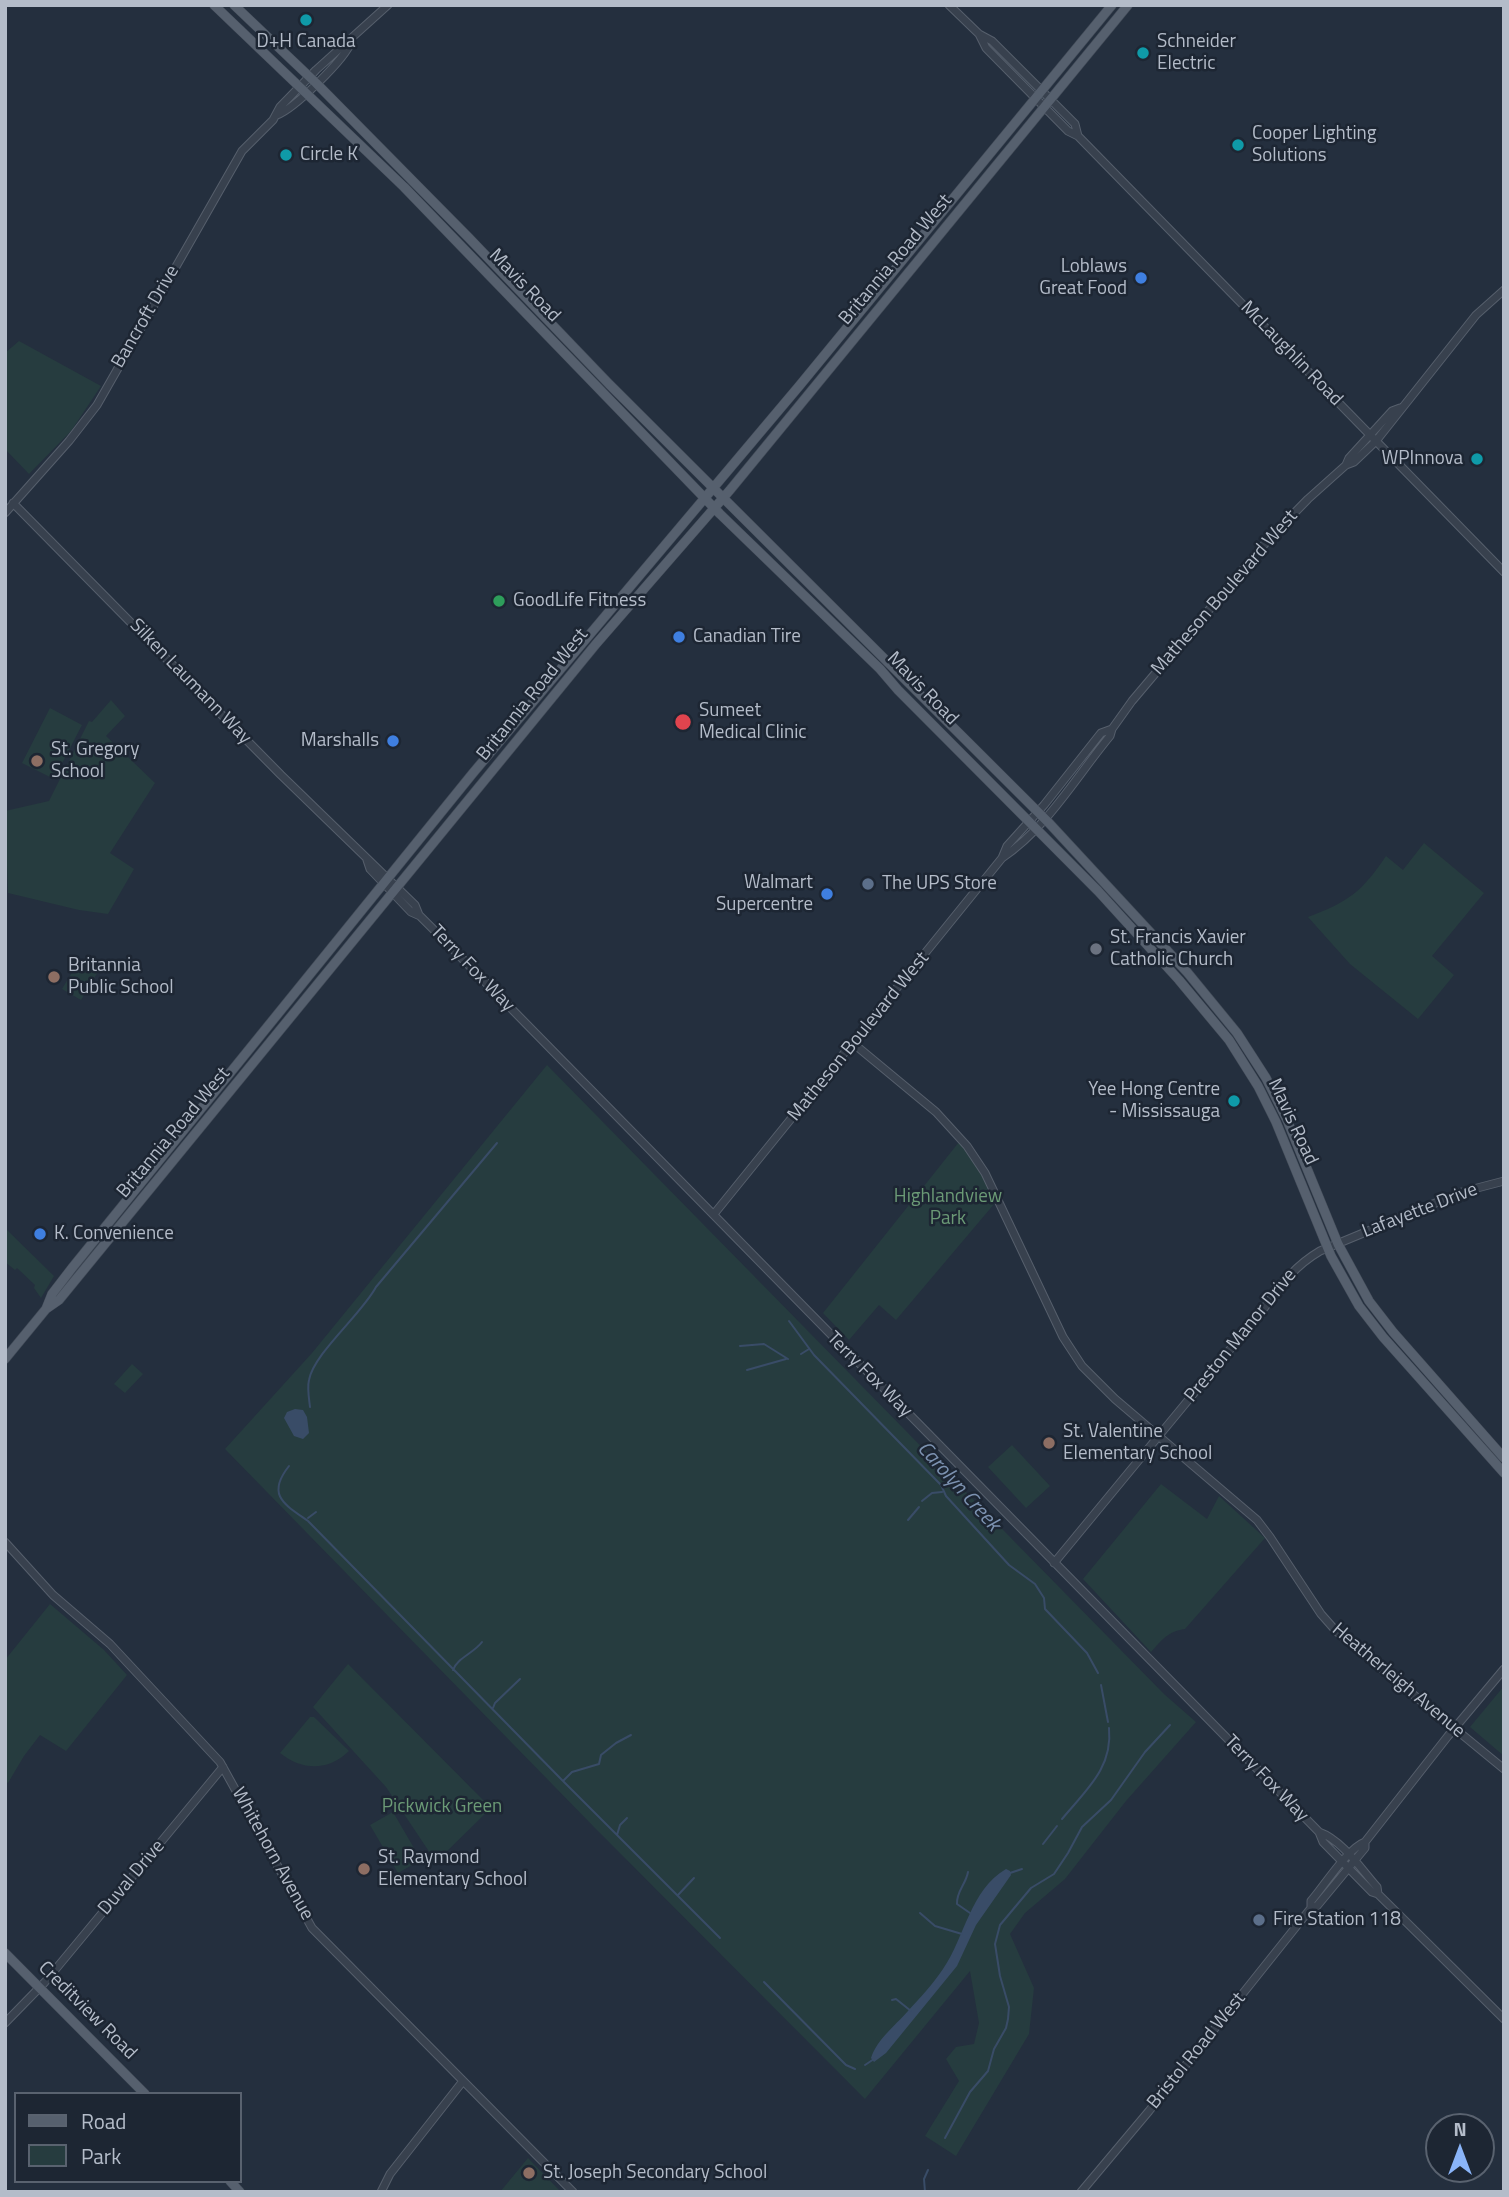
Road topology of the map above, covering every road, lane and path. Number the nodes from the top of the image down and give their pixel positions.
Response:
1 (214, 5) edge
2 (234, 5) edge
3 (388, 5) edge
4 (949, 5) edge
5 (1112, 5) edge
6 (1128, 5) edge
7 (313, 80) junction
8 (303, 90) junction
9 (1039, 94) junction
10 (1048, 104) junction
11 (1504, 290) edge
12 (1373, 438) junction
13 (713, 488) junction
14 (705, 497) junction
15 (723, 498) junction
16 (13, 503) junction
17 (715, 508) junction
18 (5, 513) edge
19 (1504, 572) edge
20 (811, 586) junction
21 (801, 594) junction
22 (1040, 815) junction
23 (1032, 824) junction
24 (385, 881) junction
25 (395, 890) junction
26 (854, 1044) junction
27 (1504, 1181) edge
28 (714, 1214) junction
29 (1338, 1244) junction
30 (1328, 1248) junction
31 (46, 1309) junction
32 (5, 1359) edge
33 (1159, 1437) junction
34 (1504, 1458) edge
35 (1504, 1473) edge
36 (5, 1542) edge
37 (1054, 1563) junction
38 (1504, 1669) edge
39 (1454, 1729) junction
40 (223, 1767) junction
41 (1504, 1769) edge
42 (1349, 1862) junction
43 (5, 1953) edge
44 (40, 1988) junction
45 (1504, 2020) edge
46 (5, 2023) edge
47 (463, 2081) junction
48 (143, 2092) edge
49 (381, 2192) edge
50 (573, 2192) edge
51 (1081, 2192) edge

1 - 8 main road, Mavis Road
2 - 7 main road, Mavis Road
3 - 7 street, Bancroft Drive
4 - 9 street, McLaughlin Road
5 - 9 main road, Britannia Road West
6 - 10 main road, Britannia Road West
7 - 8 street, Bancroft Drive
7 - 13 main road, Mavis Road
8 - 14 main road, Mavis Road
8 - 16 street, Bancroft Drive
9 - 10 street, McLaughlin Road
9 - 13 main road, Britannia Road West
10 - 12 street, McLaughlin Road
10 - 15 main road, Britannia Road West
11 - 12 street, Matheson Boulevard West
12 - 19 street, McLaughlin Road
12 - 22 street, Matheson Boulevard West
13 - 14 main road, Britannia Road West
13 - 15 main road, Mavis Road
14 - 17 main road, Mavis Road
14 - 24 main road, Britannia Road West
15 - 17 main road, Britannia Road West
15 - 20 main road, Mavis Road
16 - 18 street, Bancroft Drive
16 - 24 street, Silken Laumann Way
17 - 21 main road, Mavis Road
17 - 25 main road, Britannia Road West
20 - 21 main road
20 - 22 main road, Mavis Road
21 - 23 main road, Mavis Road
22 - 23 street, Matheson Boulevard West
22 - 29 main road, Mavis Road
23 - 26 street, Matheson Boulevard West
23 - 30 main road, Mavis Road
24 - 25 street, Terry Fox Way
24 - 31 main road, Britannia Road West
25 - 28 street, Terry Fox Way
25 - 31 main road, Britannia Road West
26 - 28 street, Matheson Boulevard West
26 - 33 street, Heatherleigh Avenue
27 - 29 street, Lafayette Drive
28 - 37 street, Terry Fox Way
29 - 30 street, Lafayette Drive
29 - 34 main road, Mavis Road
30 - 33 street, Preston Manor Drive
30 - 35 main road, Mavis Road
31 - 32 main road, Britannia Road West
33 - 37 street, Preston Manor Drive
33 - 39 street, Heatherleigh Avenue
36 - 40 street, Whitehorn Avenue
37 - 42 street, Terry Fox Way
38 - 39 street, Bristol Road West
39 - 41 street, Heatherleigh Avenue
39 - 42 street, Bristol Road West
40 - 44 street, Duval Drive
40 - 47 street, Whitehorn Avenue
42 - 45 street, Terry Fox Way
42 - 51 street, Bristol Road West
43 - 44 main road, Creditview Road
44 - 46 street, Duval Drive
44 - 48 main road, Creditview Road
47 - 49 street
47 - 50 street, Whitehorn Avenue

